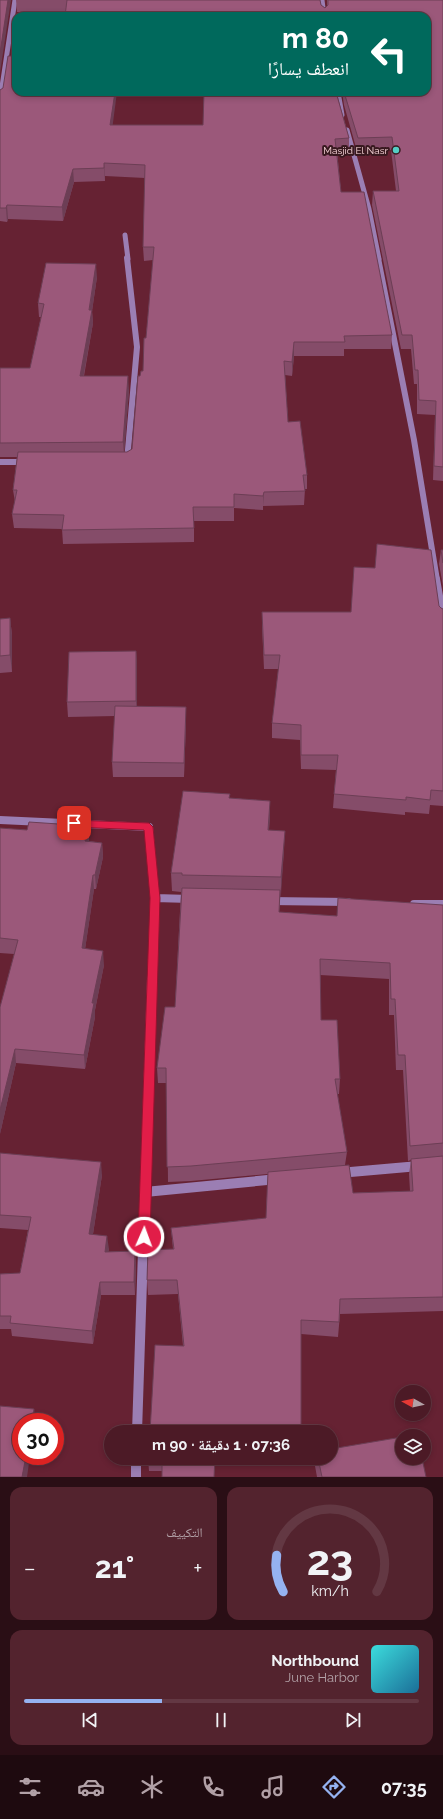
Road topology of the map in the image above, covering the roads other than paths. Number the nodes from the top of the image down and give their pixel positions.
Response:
1 (15, 0) edge
2 (322, 0) edge
3 (13, 12) edge
4 (324, 12) edge
5 (12, 20) edge
6 (339, 96) edge
7 (0, 100) edge
8 (125, 235) dead end
9 (120, 461) edge
10 (0, 462) edge
11 (32, 462) edge
12 (443, 619) edge
13 (0, 820) edge
14 (155, 898) junction
15 (202, 899) edge
16 (264, 900) edge
17 (357, 902) edge
18 (404, 903) edge
19 (443, 904) edge
20 (427, 1165) edge
21 (326, 1175) edge
22 (286, 1178) edge
23 (146, 1192) junction
24 (137, 1425) edge
25 (136, 1465) edge
26 (136, 1477) edge

1 - 3 street
2 - 4 street
5 - 7 street
6 - 12 street
8 - 9 street
10 - 11 street
13 - 14 street
14 - 15 street
14 - 23 street
16 - 17 street
18 - 19 street
20 - 21 street
22 - 23 street
23 - 24 street
25 - 26 street

